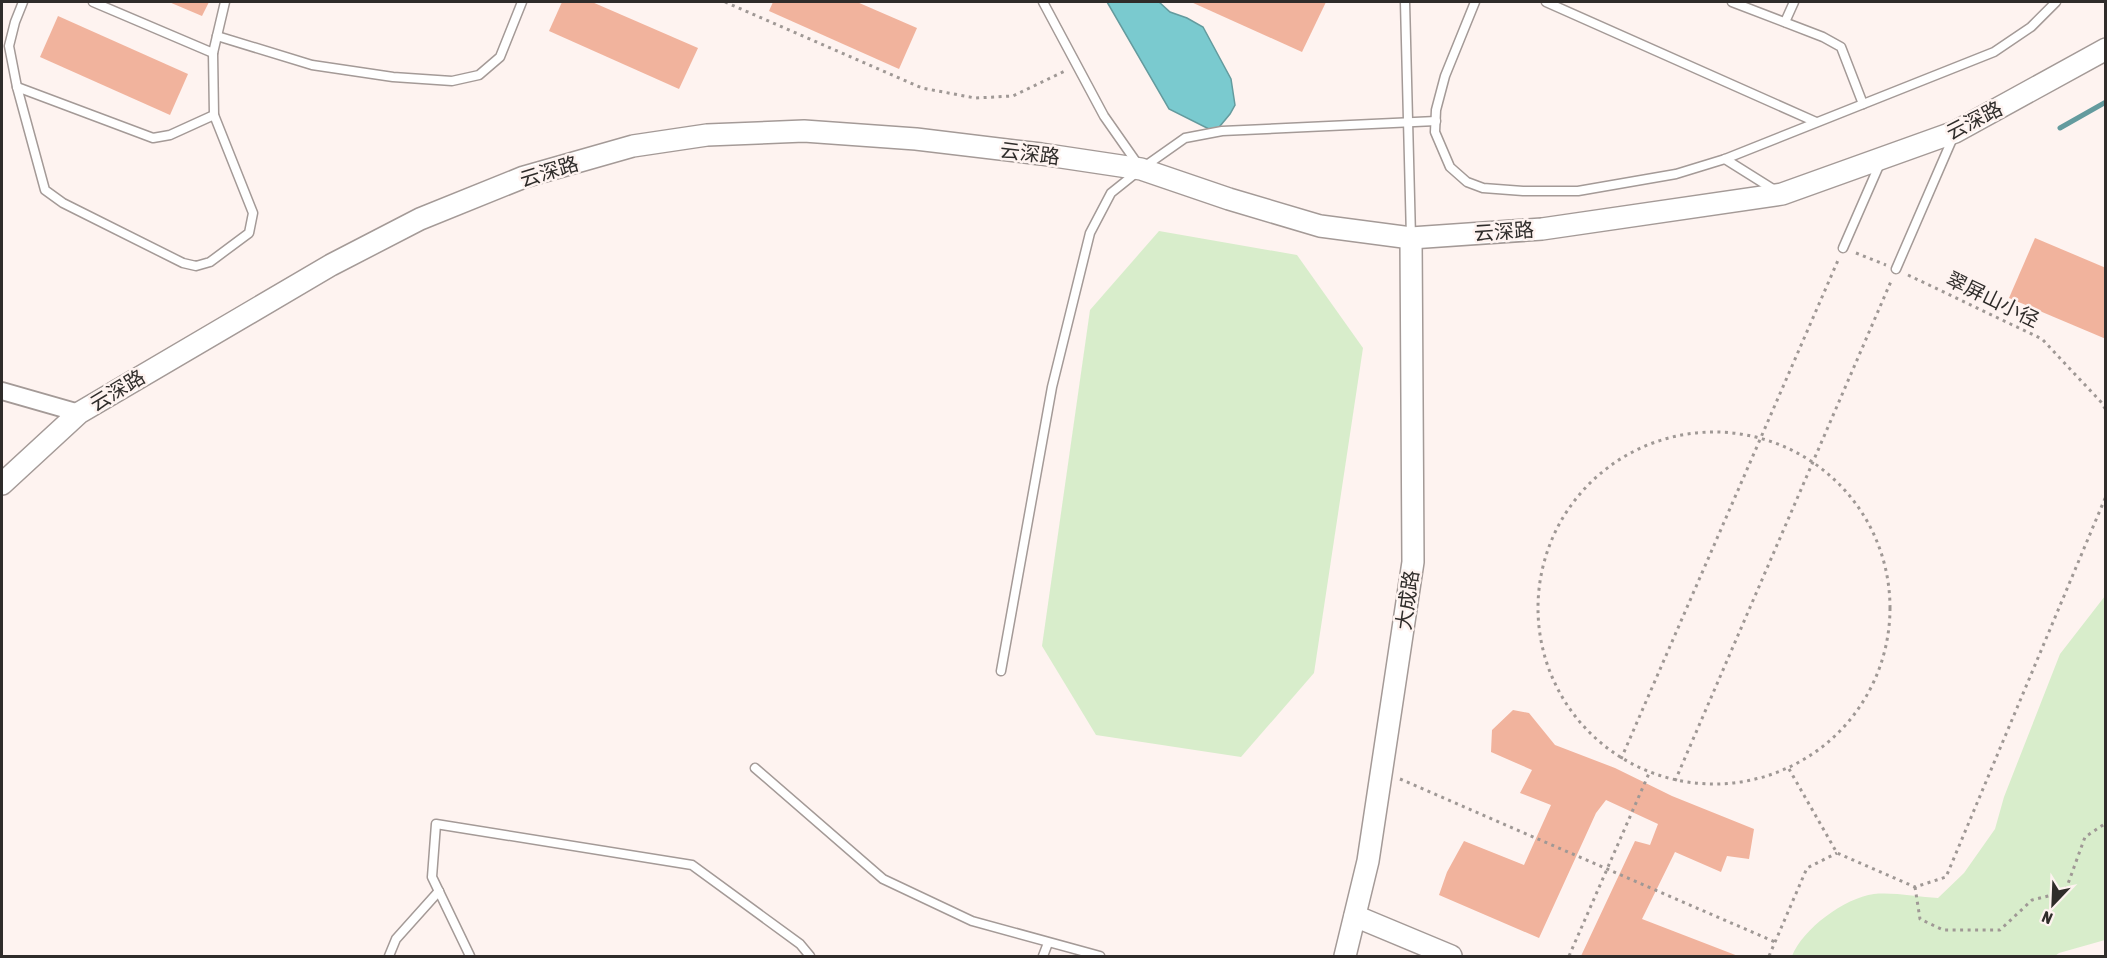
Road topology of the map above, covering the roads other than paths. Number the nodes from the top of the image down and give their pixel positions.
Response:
1 (23, 2) edge
2 (93, 2) edge
3 (225, 2) edge
4 (522, 2) edge
5 (1043, 2) edge
6 (1405, 2) edge
7 (1474, 2) edge
8 (1546, 2) edge
9 (1732, 2) edge
10 (1794, 2) edge
11 (2056, 2) edge
12 (1785, 22) junction
13 (217, 36) junction
14 (2106, 49) edge
15 (213, 53) junction
16 (17, 87) junction
17 (1863, 104) junction
18 (214, 115) junction
19 (1436, 120) junction
20 (1816, 122) junction
21 (1408, 123) junction
22 (1955, 132) junction
23 (1882, 158) junction
24 (1725, 159) junction
25 (1141, 169) junction
26 (1782, 194) junction
27 (1411, 238) junction
28 (1843, 248) road end
29 (1896, 269) road end
30 (2, 391) edge
31 (79, 413) junction
32 (2, 484) edge
33 (1001, 672) dead end
34 (755, 768) dead end
35 (439, 891) junction
36 (1355, 916) junction
37 (1048, 943) junction
38 (389, 957) edge
39 (470, 957) edge
40 (810, 957) edge
41 (1043, 957) edge
42 (1100, 957) edge
43 (1345, 957) edge
44 (1451, 957) edge

1 - 16 lane
2 - 15 lane
3 - 13 lane
4 - 13 lane
5 - 25 lane
6 - 21 lane
7 - 19 lane
8 - 20 lane
9 - 12 lane
10 - 12 lane
11 - 17 lane
12 - 17 lane
13 - 15 lane
14 - 22 street, 云深路
15 - 18 lane
16 - 18 lane
16 - 18 lane
17 - 20 lane
19 - 21 lane
19 - 24 lane
20 - 24 lane
21 - 25 lane
21 - 27 lane
22 - 23 street, 云深路
22 - 29 lane
23 - 26 street, 云深路
23 - 28 lane
24 - 26 lane
25 - 27 street, 云深路
25 - 31 street, 云深路
25 - 33 lane
26 - 27 street, 云深路
27 - 36 street, 大成路
30 - 31 street
31 - 32 street, 云深路
34 - 37 lane
35 - 38 lane
35 - 39 lane
35 - 40 lane
36 - 43 street, 大成路
36 - 44 street
37 - 41 lane
37 - 42 lane

